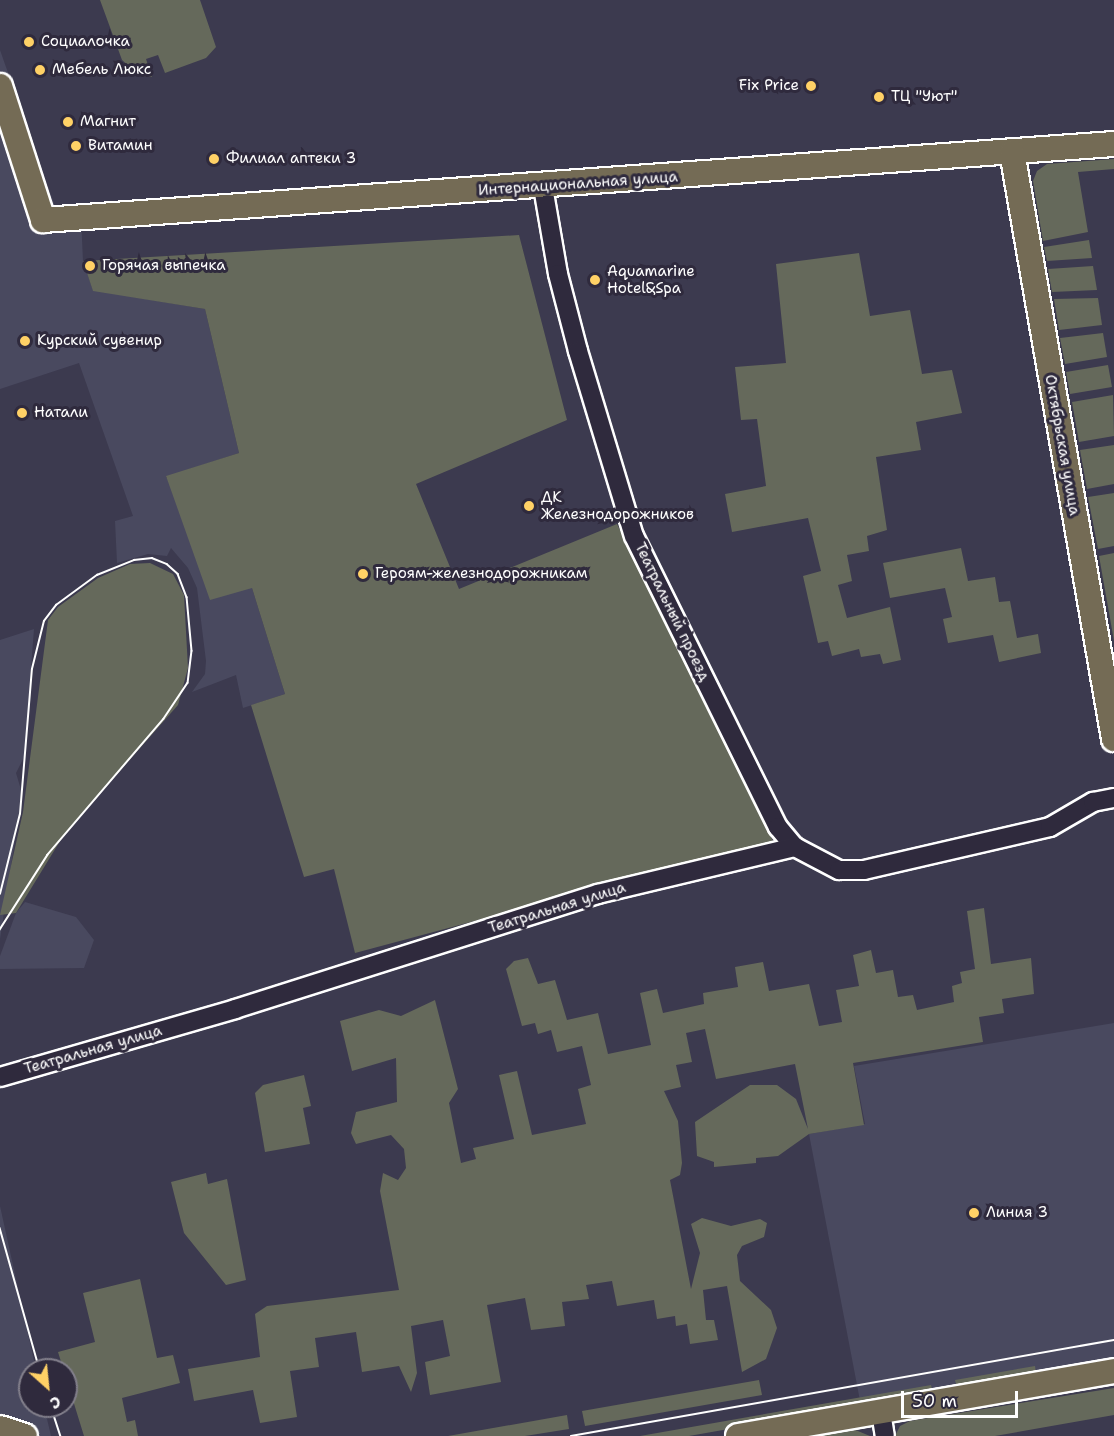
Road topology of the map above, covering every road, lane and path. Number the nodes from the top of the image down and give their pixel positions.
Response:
1 (0, 86) edge
2 (1114, 144) edge
3 (1012, 152) junction
4 (543, 187) junction
5 (1114, 739) edge
6 (1114, 798) edge
7 (795, 847) junction
8 (0, 1077) edge
9 (1114, 1371) edge
10 (881, 1412) junction
11 (0, 1428) edge
12 (25, 1436) edge
13 (738, 1436) edge
14 (885, 1436) edge

1 - 4 main road, Интернациональная улица
2 - 3 main road, Интернациональная улица
3 - 4 main road, Интернациональная улица
3 - 5 main road, Октябрьская улица
4 - 7 street, Театральный проезд
6 - 7 street
7 - 8 street, Театральная улица
9 - 10 main road
10 - 13 main road
10 - 14 street
11 - 12 main road

